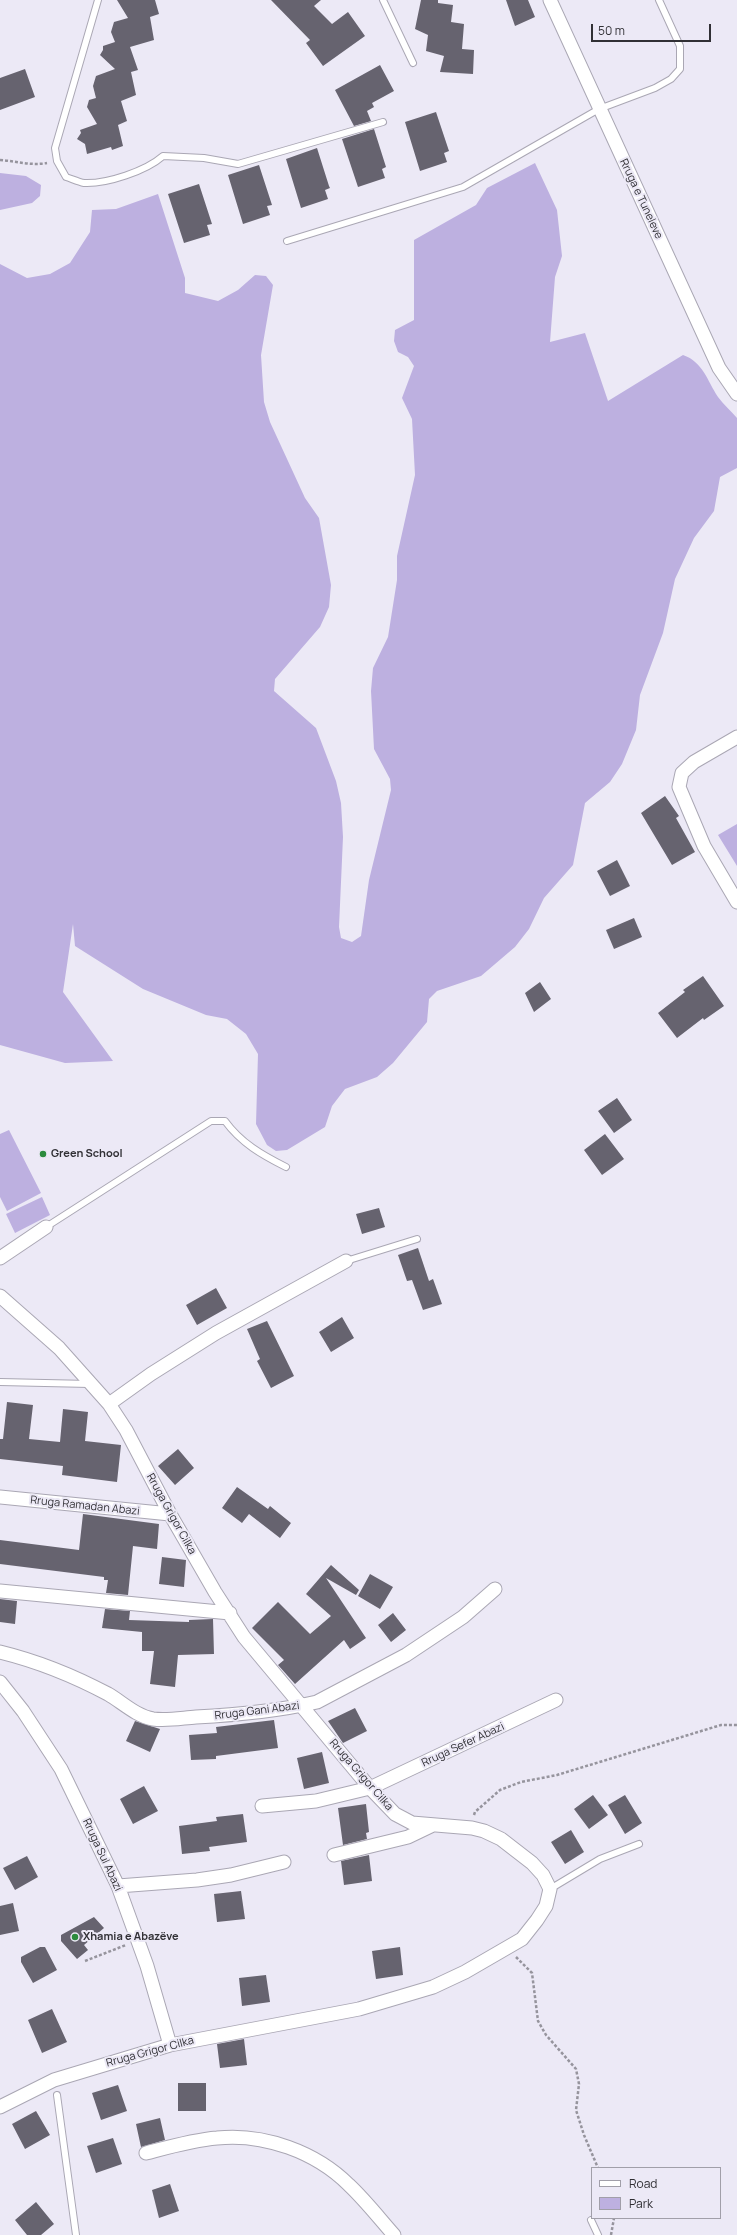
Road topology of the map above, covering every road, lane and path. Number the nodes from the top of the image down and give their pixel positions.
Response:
1 (98, 0) edge
2 (383, 0) edge
3 (550, 0) edge
4 (659, 0) edge
5 (413, 63) dead end
6 (599, 109) junction
7 (383, 122) dead end
8 (0, 160) edge
9 (57, 161) junction
10 (287, 241) dead end
11 (737, 394) edge
12 (737, 737) edge
13 (737, 902) edge
14 (286, 1167) dead end
15 (46, 1227) joint
16 (417, 1239) dead end
17 (0, 1258) edge
18 (346, 1261) joint
19 (0, 1296) edge
20 (0, 1382) edge
21 (93, 1384) junction
22 (109, 1404) junction
23 (0, 1497) edge
24 (170, 1514) junction
25 (495, 1588) dead end
26 (0, 1591) edge
27 (230, 1613) junction
28 (0, 1652) edge
29 (0, 1682) edge
30 (556, 1700) dead end
31 (302, 1706) junction
32 (737, 1724) edge
33 (370, 1788) junction
34 (262, 1806) dead end
35 (434, 1824) junction
36 (472, 1828) junction
37 (639, 1844) dead end
38 (334, 1855) dead end
39 (284, 1862) dead end
40 (118, 1886) junction
41 (550, 1889) junction
42 (126, 1945) dead end
43 (518, 1960) dead end
44 (85, 1961) dead end
45 (170, 2044) junction
46 (57, 2095) dead end
47 (0, 2107) edge
48 (146, 2153) dead end
49 (598, 2167) edge
50 (614, 2219) edge
51 (591, 2220) dead end
52 (76, 2235) edge
53 (394, 2235) edge
54 (598, 2235) edge
55 (611, 2235) edge

1 - 9 lane
2 - 5 lane
3 - 6 street, Rruga e Tuneleve
4 - 6 lane
6 - 10 lane
6 - 11 street, Rruga e Tuneleve
7 - 9 lane
8 - 9 path
12 - 13 street
14 - 15 lane
15 - 17 street
16 - 18 lane
18 - 22 street
19 - 21 street, Rruga Grigor Cilka
20 - 21 lane
21 - 22 street, Rruga Grigor Cilka
22 - 24 street, Rruga Grigor Cilka
23 - 24 street, Rruga Ramadan Abazi
24 - 27 street, Rruga Grigor Cilka
25 - 31 street, Rruga Gani Abazi
26 - 27 street
27 - 31 street, Rruga Grigor Cilka
28 - 31 street, Rruga Gani Abazi
29 - 40 street, Rruga Sul Abazi
30 - 33 street, Rruga Sefer Abazi
31 - 33 street, Rruga Grigor Cilka
32 - 36 path
33 - 34 street, Rruga Sefer Abazi
33 - 35 street, Rruga Grigor Cilka
35 - 36 street, Rruga Grigor Cilka
35 - 38 street
36 - 41 street, Rruga Grigor Cilka
37 - 41 lane
39 - 40 street
40 - 45 street, Rruga Sul Abazi
41 - 45 street, Rruga Grigor Cilka
42 - 44 path
43 - 49 path
45 - 47 street, Rruga Grigor Cilka
46 - 52 lane
48 - 53 street
50 - 55 path
51 - 54 lane

